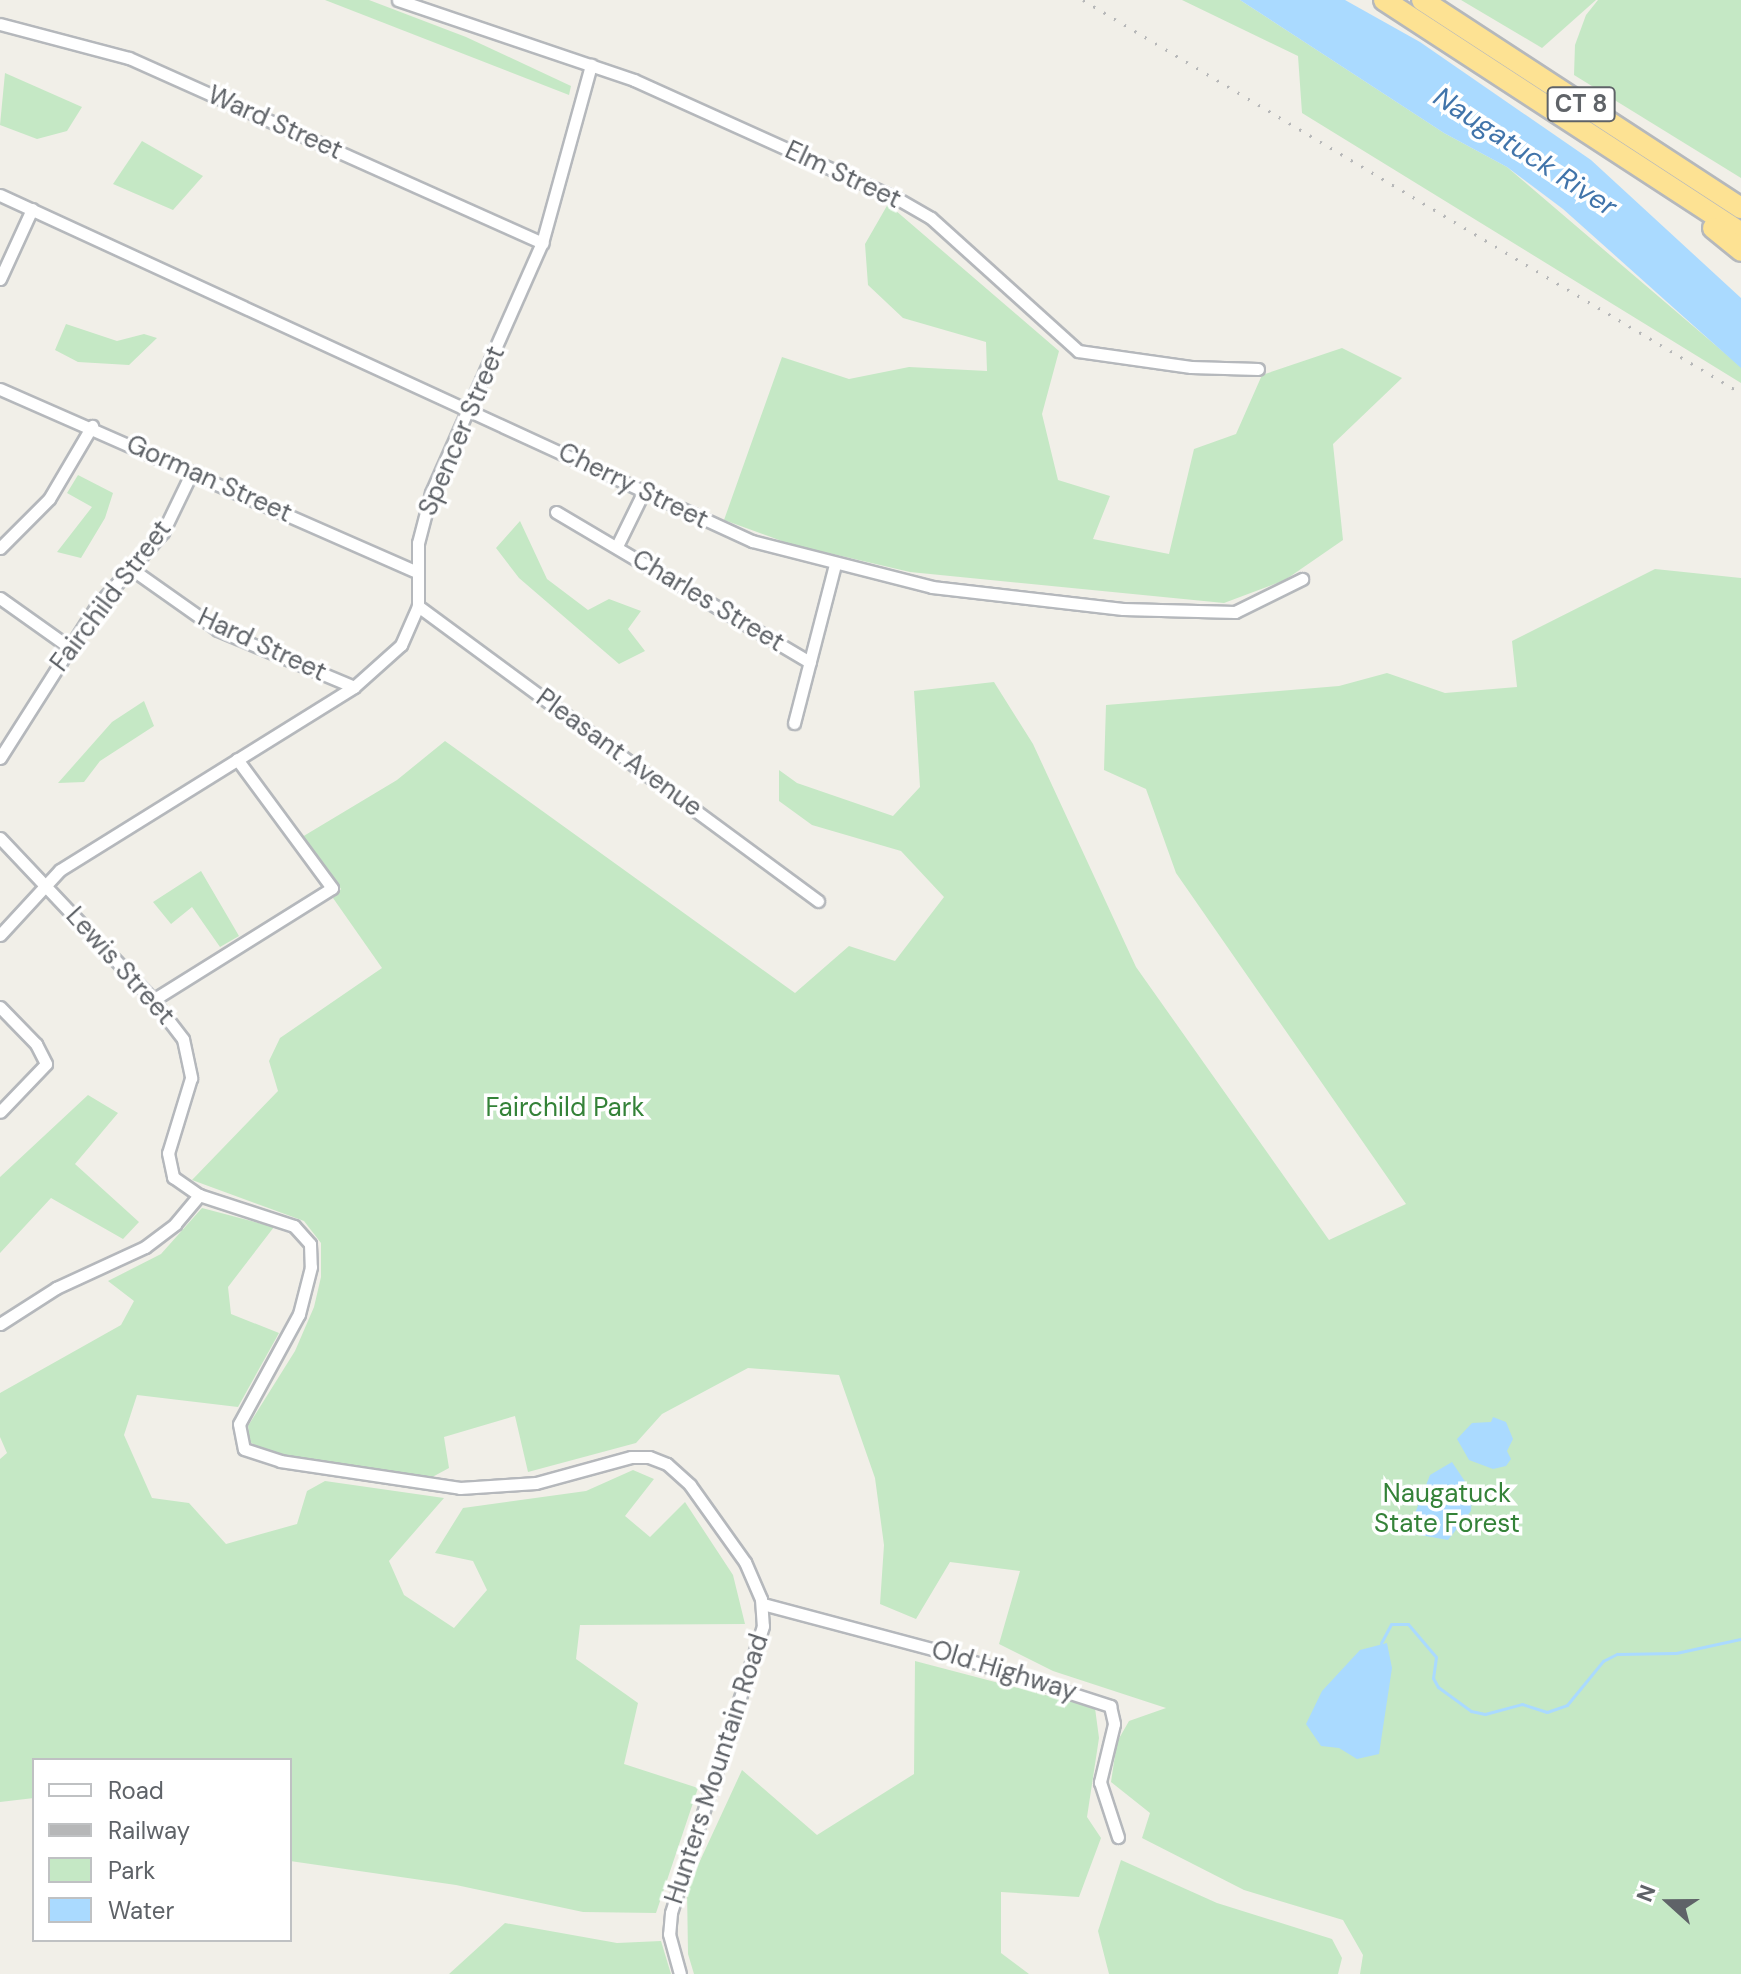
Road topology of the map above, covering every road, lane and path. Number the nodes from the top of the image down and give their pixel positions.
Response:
1 (398, 0) edge
2 (1384, 0) edge
3 (1422, 0) edge
4 (0, 24) edge
5 (591, 65) junction
6 (1635, 139) junction
7 (1633, 163) junction
8 (0, 195) edge
9 (1741, 197) edge
10 (1741, 208) edge
11 (32, 209) junction
12 (1741, 233) edge
13 (542, 243) junction
14 (1741, 251) edge
15 (0, 279) edge
16 (1258, 369) dead end
17 (0, 389) edge
18 (468, 407) junction
19 (92, 426) junction
20 (192, 472) junction
21 (643, 493) junction
22 (556, 512) dead end
23 (617, 546) junction
24 (0, 548) edge
25 (835, 564) junction
26 (133, 570) junction
27 (417, 572) junction
28 (1302, 579) dead end
29 (0, 598) edge
30 (418, 606) junction
31 (69, 647) junction
32 (810, 662) junction
33 (354, 687) junction
34 (794, 723) dead end
35 (0, 758) edge
36 (237, 759) junction
37 (0, 838) edge
38 (49, 888) junction
39 (818, 901) dead end
40 (0, 935) edge
41 (153, 1000) junction
42 (0, 1007) edge
43 (0, 1112) edge
44 (199, 1195) junction
45 (0, 1324) edge
46 (763, 1604) junction
47 (1118, 1837) dead end
48 (680, 1974) edge

1 - 5 street, Elm Street
2 - 7 highway, CT 8
3 - 6 highway, CT 8
4 - 13 street, Ward Street
5 - 13 street, Spencer Street
5 - 16 street, Elm Street
6 - 9 highway
6 - 10 highway, CT 8
7 - 12 highway, CT 8
7 - 14 highway
8 - 11 street, Cherry Street
11 - 15 street
11 - 18 street, Cherry Street
13 - 18 street, Spencer Street
17 - 19 street, Gorman Street
18 - 21 street, Cherry Street
18 - 27 street, Spencer Street
19 - 20 street, Gorman Street
19 - 24 street
20 - 26 street, Fairchild Street
20 - 27 street, Gorman Street
21 - 23 street, Charles Street
21 - 25 street, Cherry Street
22 - 23 street
23 - 32 street, Charles Street
25 - 28 street, Cherry Street
25 - 32 street
26 - 31 street, Fairchild Street
26 - 33 street, Hard Street
27 - 30 street, Spencer Street
29 - 31 street
30 - 33 street, Spencer Street
30 - 39 street, Pleasant Avenue
31 - 35 street, Fairchild Street
32 - 34 street
33 - 36 street, Spencer Street
36 - 38 street, Spencer Street
36 - 41 street
37 - 38 street, Lewis Street
38 - 40 street, Spencer Street
38 - 41 street, Lewis Street
41 - 44 street, Lewis Street
42 - 43 street
44 - 45 street
44 - 46 street, Hunters Mountain Road
46 - 47 street, Old Highway
46 - 48 street, Hunters Mountain Road

